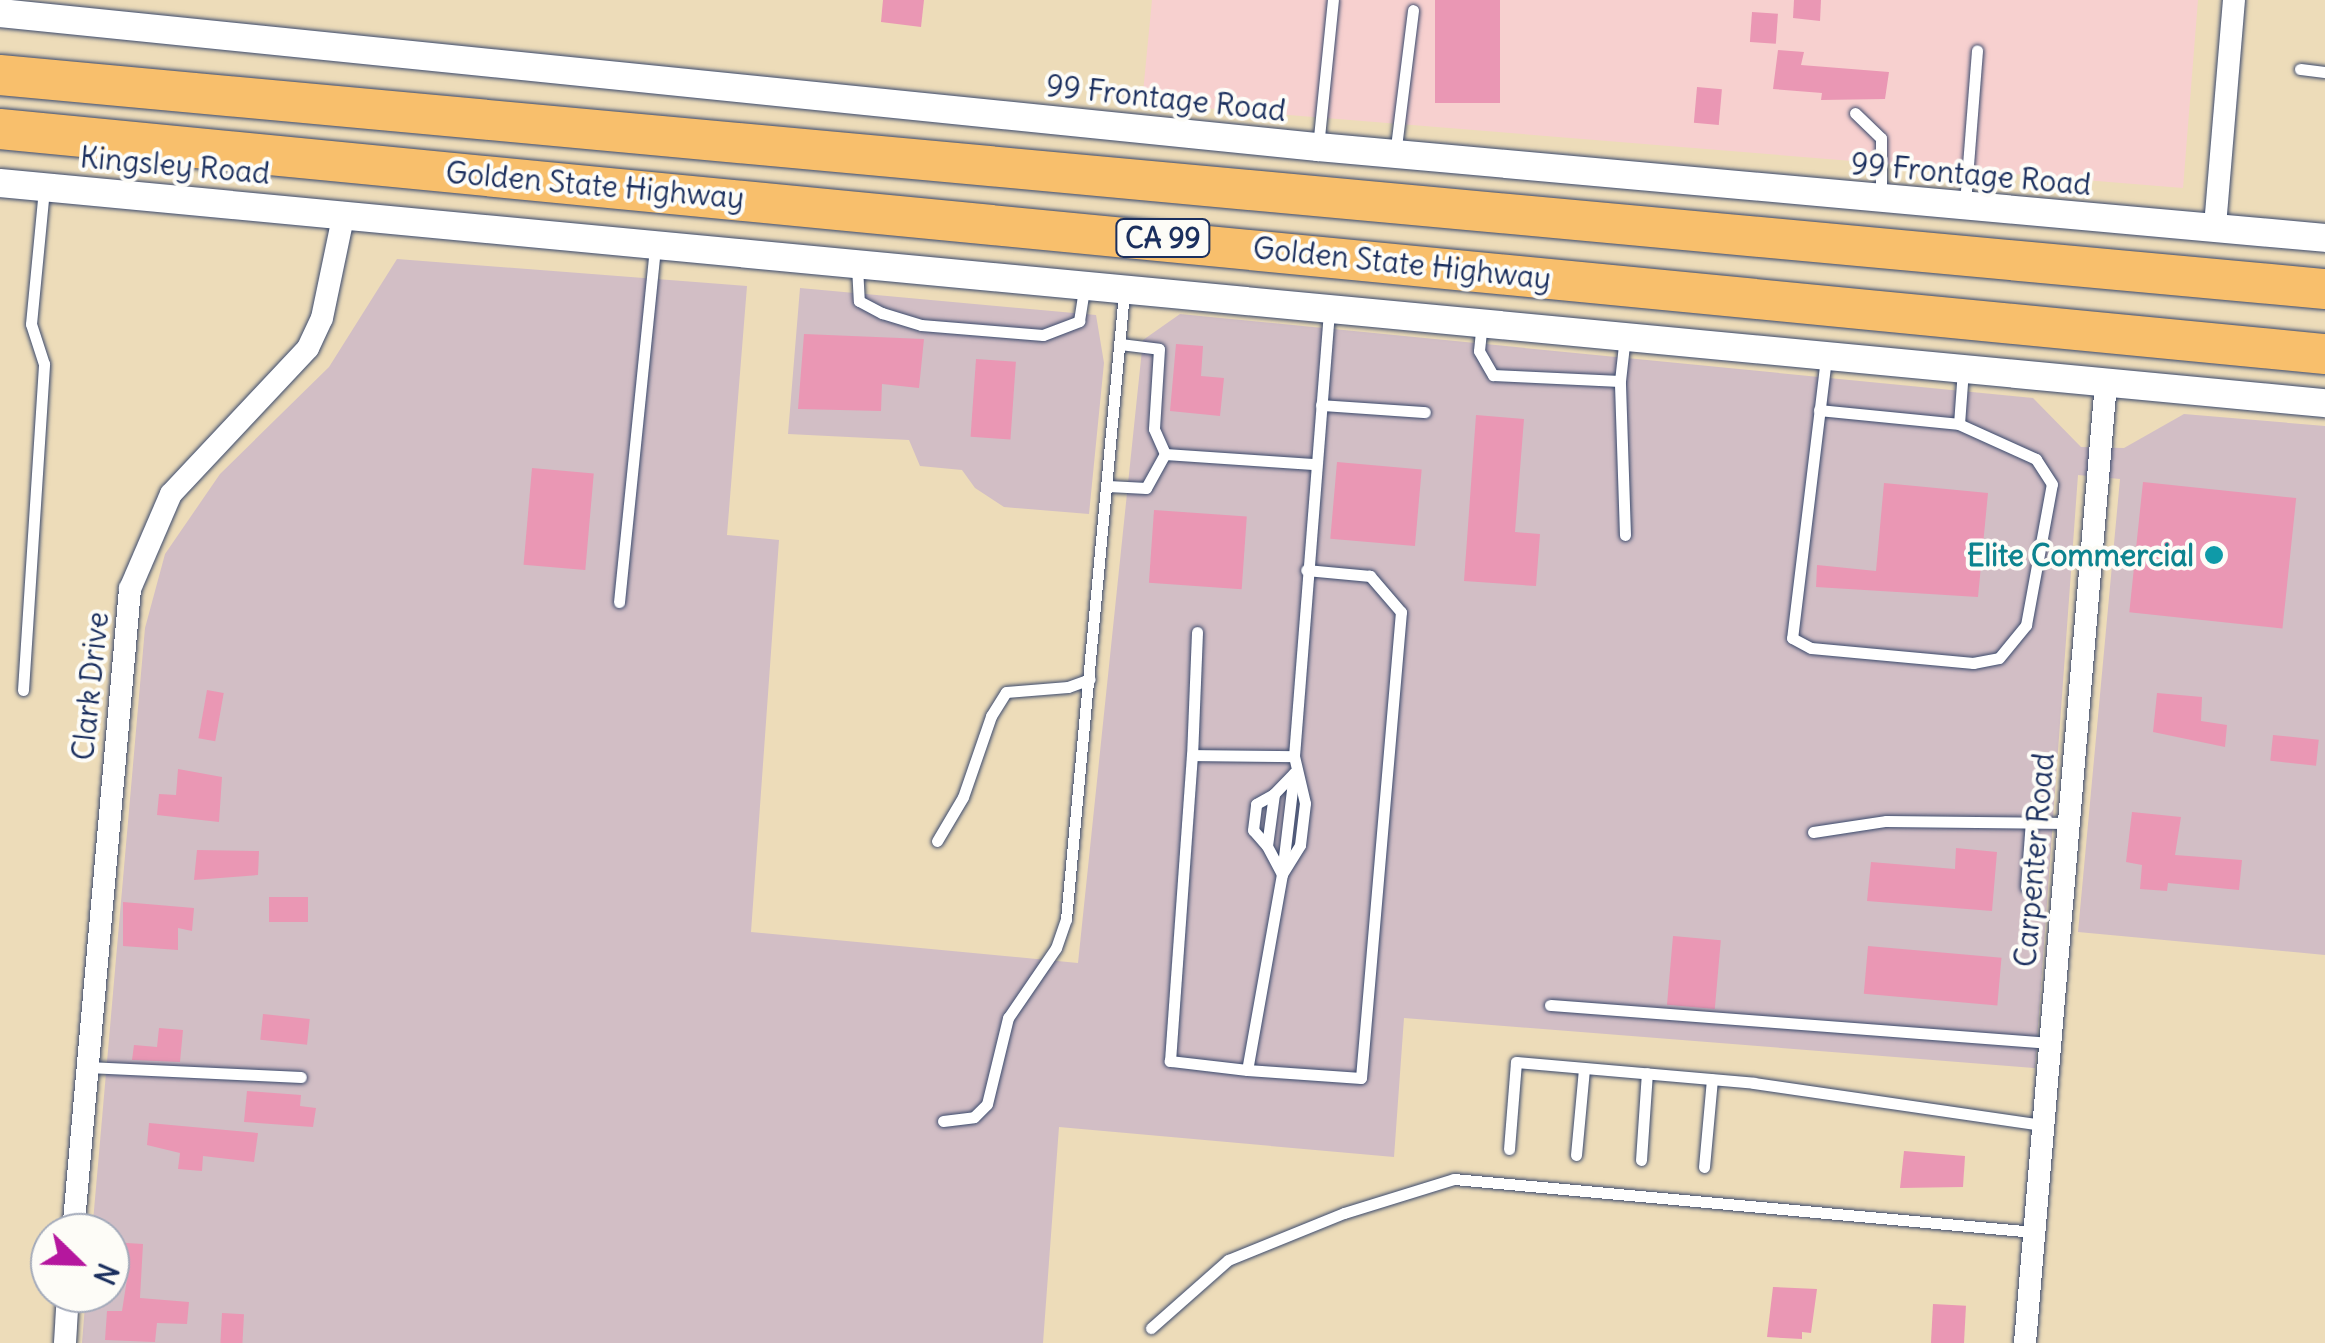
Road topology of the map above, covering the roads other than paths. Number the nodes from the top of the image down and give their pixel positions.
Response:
1 (1333, 0) edge
2 (2234, 0) edge
3 (1413, 10) dead end
4 (0, 13) edge
5 (1977, 50) dead end
6 (2300, 69) dead end
7 (2325, 72) edge
8 (0, 75) edge
9 (1854, 113) dead end
10 (0, 129) edge
11 (1318, 147) junction
12 (1395, 154) junction
13 (0, 183) edge
14 (44, 187) junction
15 (1880, 199) junction
16 (1965, 207) junction
17 (344, 213) junction
18 (2215, 226) junction
19 (2325, 238) edge
20 (655, 244) junction
21 (858, 262) junction
22 (1085, 284) junction
23 (1125, 288) junction
24 (2325, 289) edge
25 (1330, 309) junction
26 (1482, 322) junction
27 (1625, 336) junction
28 (1120, 344) junction
29 (2325, 354) edge
30 (1826, 356) junction
31 (1964, 369) junction
32 (1620, 380) junction
33 (2106, 383) junction
34 (2325, 403) edge
35 (1321, 405) junction
36 (1819, 410) junction
37 (1425, 412) dead end
38 (1960, 424) junction
39 (1165, 454) junction
40 (1313, 464) junction
41 (1108, 486) junction
42 (1625, 535) dead end
43 (1306, 570) junction
44 (619, 602) dead end
45 (1197, 632) dead end
46 (1090, 679) junction
47 (23, 690) dead end
48 (1294, 756) junction
49 (1192, 757) junction
50 (1294, 773) junction
51 (2031, 821) junction
52 (2067, 823) junction
53 (1813, 832) dead end
54 (937, 841) dead end
55 (1282, 874) junction
56 (2026, 887) dead end
57 (1550, 1005) dead end
58 (2049, 1043) junction
59 (87, 1067) junction
60 (1584, 1068) junction
61 (1247, 1070) junction
62 (1647, 1074) junction
63 (301, 1077) dead end
64 (1712, 1079) junction
65 (943, 1122) dead end
66 (2042, 1125) junction
67 (1509, 1149) dead end
68 (1576, 1156) dead end
69 (1641, 1160) dead end
70 (1704, 1167) dead end
71 (75, 1213) edge
72 (2034, 1232) junction
73 (67, 1313) edge
74 (1151, 1328) dead end
75 (65, 1343) edge
76 (2025, 1343) edge

1 - 11 lane
2 - 18 street
3 - 12 lane
4 - 11 street, 99 Frontage Road
5 - 16 lane
6 - 7 lane
8 - 24 highway, Golden State Highway / CA 99
9 - 15 lane
10 - 29 highway, Golden State Highway / CA 99
11 - 12 street, 99 Frontage Road
12 - 15 street, 99 Frontage Road
13 - 14 street, Kingsley Road
14 - 17 street, Kingsley Road
14 - 47 lane
15 - 16 street, 99 Frontage Road
16 - 18 street, 99 Frontage Road
17 - 20 street
17 - 59 street, Clark Drive
18 - 19 street, 99 Frontage Road
20 - 21 street
20 - 44 lane
21 - 22 street
21 - 22 lane
22 - 23 street
23 - 25 street
23 - 28 lane
25 - 26 street
25 - 35 lane
26 - 27 street
26 - 32 lane
27 - 30 street
27 - 32 lane
28 - 39 lane
28 - 41 lane
30 - 31 street
30 - 36 lane
31 - 33 street
31 - 38 lane
32 - 42 lane
33 - 34 street
33 - 52 street, Carpenter Road
35 - 37 lane
35 - 40 lane
36 - 38 lane
36 - 38 lane
39 - 40 lane
39 - 41 lane
40 - 43 lane
41 - 46 lane
43 - 48 lane
43 - 61 lane
45 - 49 lane
46 - 54 lane
46 - 65 lane
48 - 49 lane
48 - 50 lane
49 - 61 lane
50 - 55 lane
50 - 55 lane
51 - 52 lane
51 - 53 lane
51 - 56 lane
52 - 58 street, Carpenter Road
55 - 61 lane
57 - 58 lane
58 - 66 street, Carpenter Road
59 - 63 lane
59 - 71 street, Clark Drive
60 - 62 lane
60 - 67 lane
60 - 68 lane
62 - 64 lane
62 - 69 lane
64 - 66 lane
64 - 70 lane
66 - 72 street, Carpenter Road
72 - 74 lane
72 - 76 street, Carpenter Road
73 - 75 street

